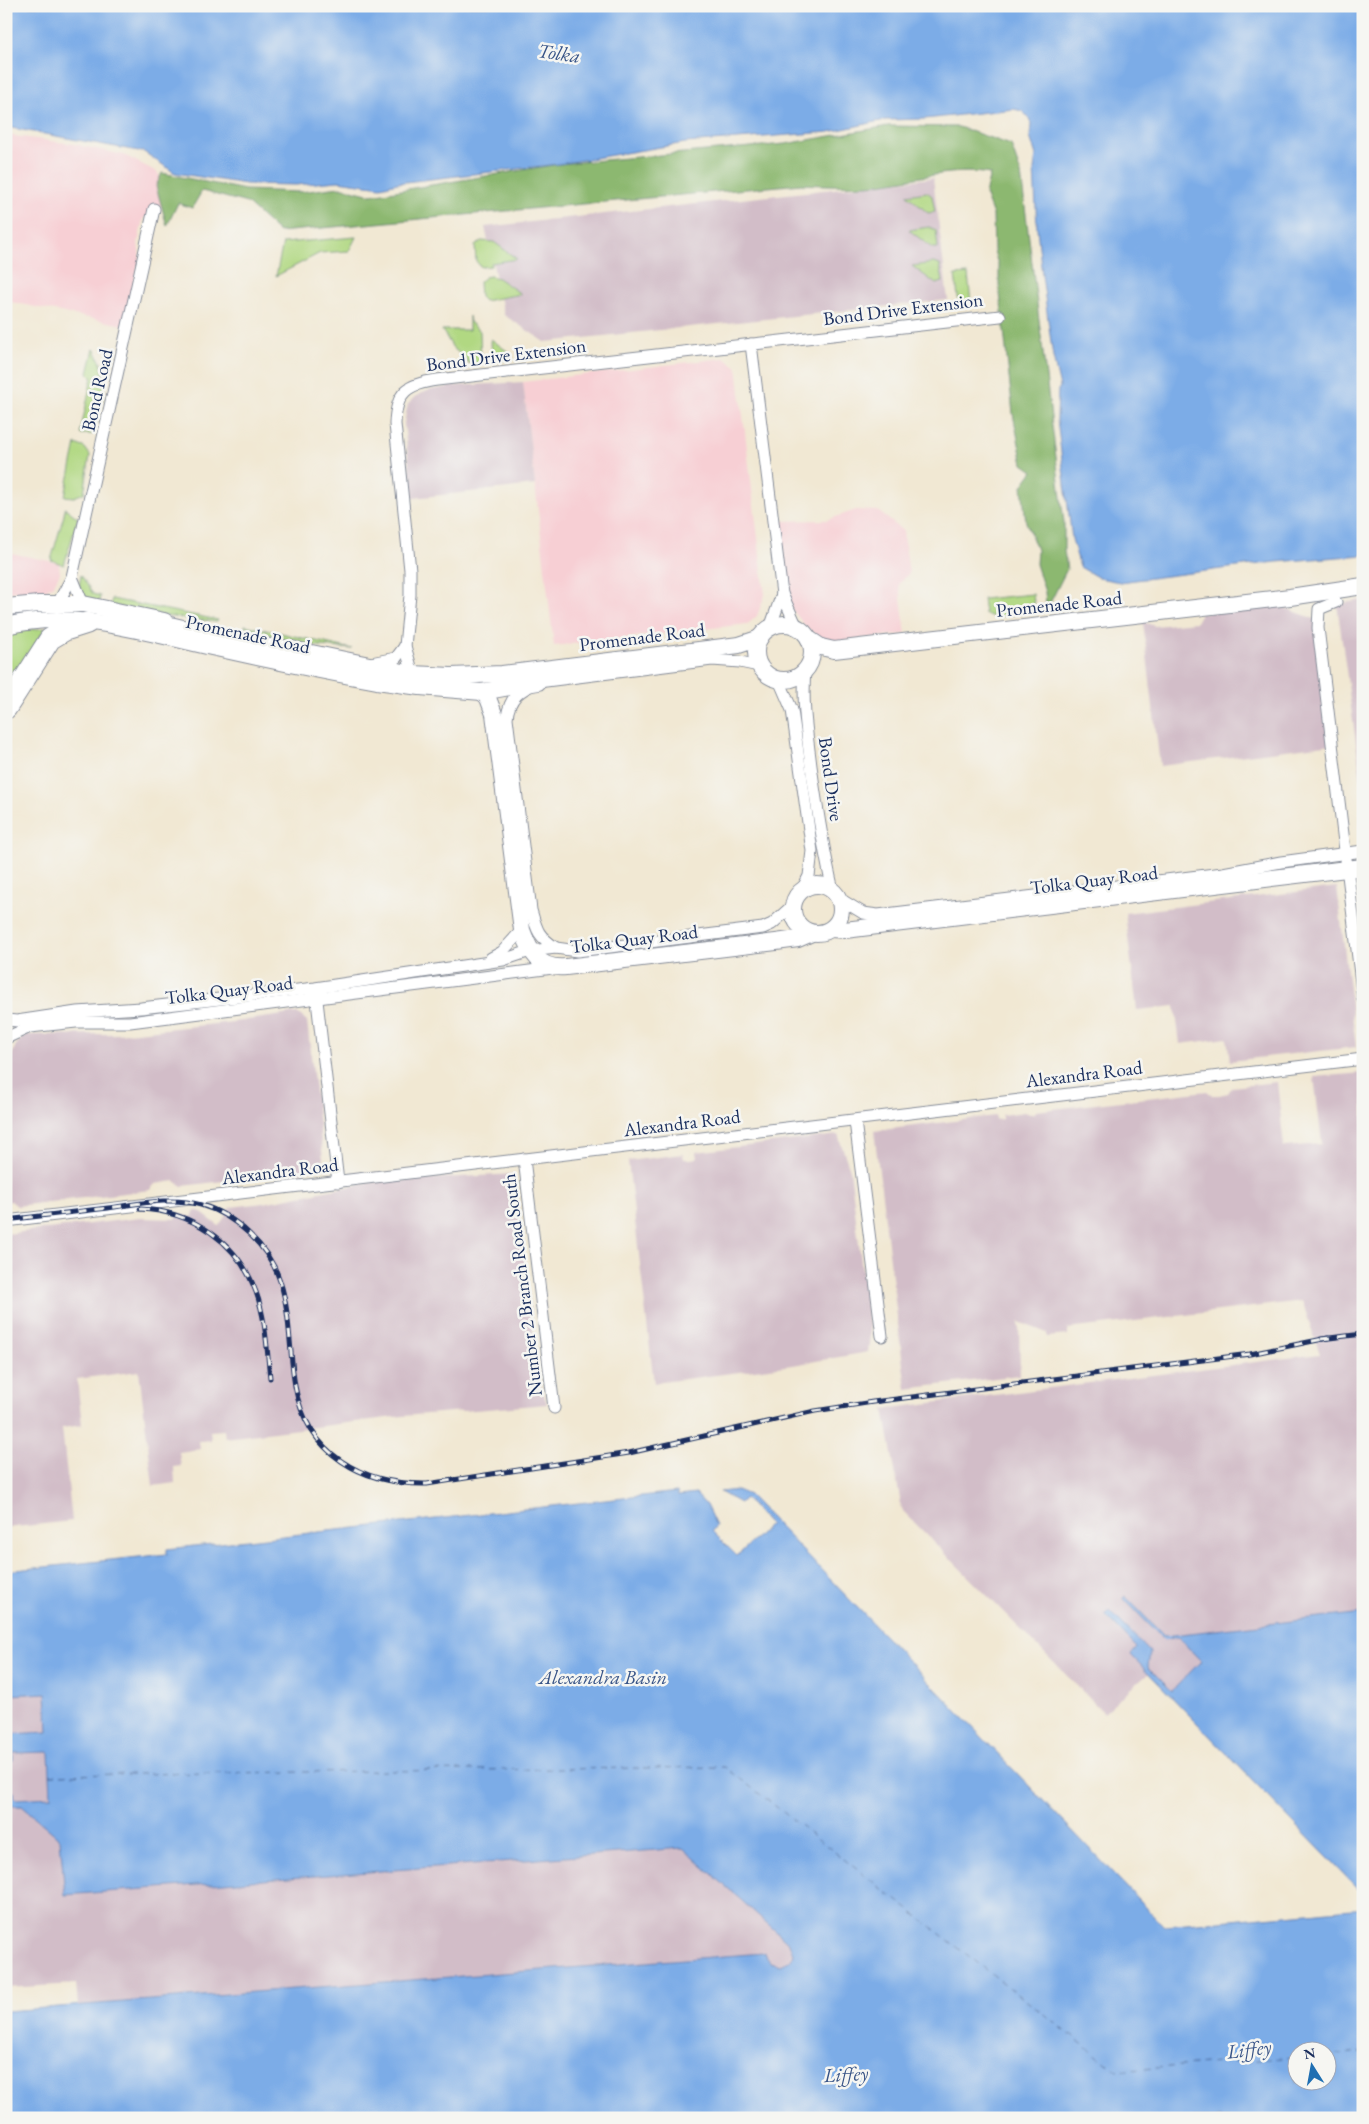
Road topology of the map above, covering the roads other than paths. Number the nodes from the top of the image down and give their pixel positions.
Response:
1 (154, 209) dead end
2 (1000, 316) dead end
3 (751, 344) junction
4 (72, 577) junction
5 (1363, 586) edge
6 (782, 594) junction
7 (1336, 602) dead end
8 (58, 603) junction
9 (6, 608) edge
10 (85, 614) junction
11 (6, 626) edge
12 (797, 628) junction
13 (765, 633) junction
14 (809, 639) junction
15 (404, 646) junction
16 (364, 664) junction
17 (759, 666) junction
18 (804, 671) junction
19 (413, 674) junction
20 (779, 680) junction
21 (538, 682) junction
22 (482, 692) junction
23 (6, 708) edge
24 (1363, 851) edge
25 (1352, 863) edge
26 (803, 888) junction
27 (837, 895) junction
28 (792, 906) junction
29 (522, 930) junction
30 (831, 930) junction
31 (812, 933) junction
32 (556, 948) junction
33 (530, 951) junction
34 (482, 962) junction
35 (457, 966) junction
36 (554, 968) junction
37 (459, 980) junction
38 (316, 994) junction
39 (1363, 999) edge
40 (6, 1020) edge
41 (6, 1034) edge
42 (6, 1038) edge
43 (6, 1042) edge
44 (1363, 1059) edge
45 (856, 1120) junction
46 (524, 1159) junction
47 (338, 1182) junction
48 (6, 1221) edge
49 (882, 1336) dead end
50 (554, 1408) dead end

1 - 4 street, Bond Road
2 - 3 street, Bond Drive Extension
3 - 6 street
3 - 15 street, Bond Drive Extension
4 - 8 street, Bond Road
4 - 10 street
5 - 14 street, Promenade Road
6 - 12 street
6 - 13 street
7 - 25 street
8 - 9 street, Promenade Road
8 - 10 street, Promenade Road
10 - 11 street, Promenade Road
10 - 16 street, Promenade Road
10 - 22 street, Promenade Road
10 - 23 highway
12 - 13 street
12 - 14 street
13 - 17 street
13 - 19 street, Promenade Road
14 - 18 street
15 - 16 street
15 - 19 street, Bond Drive Extension
16 - 19 street, Promenade Road
17 - 20 street
17 - 21 street, Promenade Road
18 - 20 street
18 - 27 street, Bond Drive
20 - 26 street, Bond Drive
21 - 22 street, Promenade Road
21 - 32 street
22 - 29 street
24 - 25 street, Tolka Quay Road
25 - 27 street, Tolka Quay Road
25 - 30 street, Tolka Quay Road
25 - 39 street
26 - 27 street
26 - 28 street
27 - 30 street
28 - 31 street
28 - 32 street, Tolka Quay Road
29 - 33 street
29 - 34 street
30 - 31 street
31 - 36 street, Tolka Quay Road
32 - 33 street, Tolka Quay Road
33 - 34 street, Tolka Quay Road
33 - 36 street
34 - 35 street, Tolka Quay Road
35 - 37 street
35 - 38 street, Tolka Quay Road
36 - 37 street, Tolka Quay Road
37 - 38 street, Tolka Quay Road
38 - 40 street, Tolka Quay Road
38 - 42 street, Tolka Quay Road
38 - 47 street
41 - 42 street
42 - 43 street
44 - 45 street, Alexandra Road
45 - 46 street, Alexandra Road
45 - 49 street
46 - 47 street, Alexandra Road
46 - 50 street, Number 2 Branch Road South
47 - 48 street, Alexandra Road

